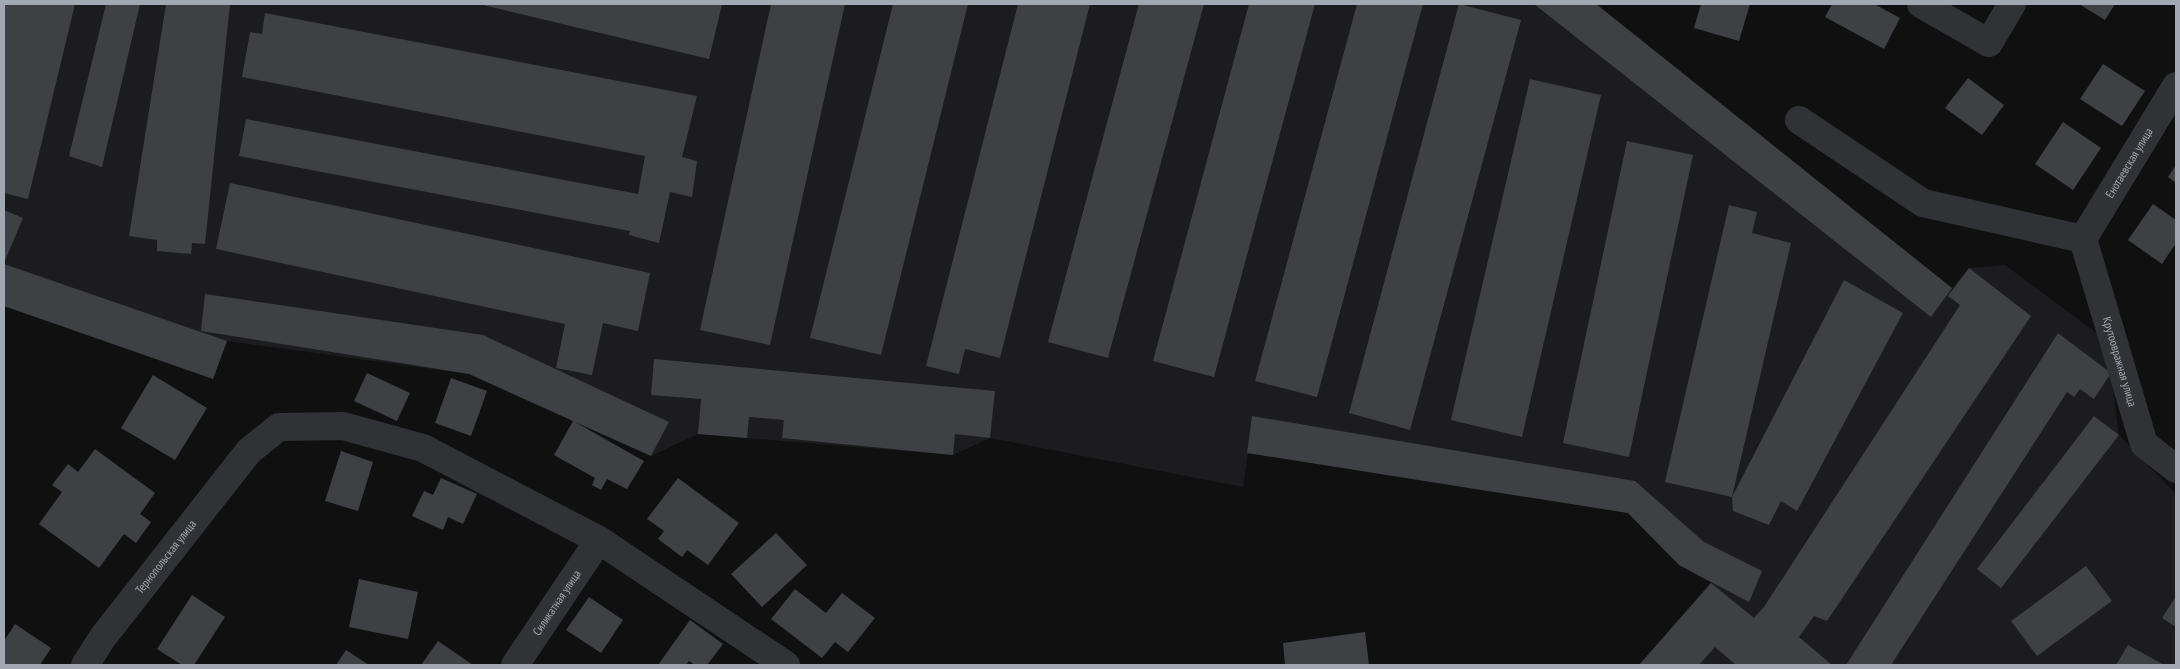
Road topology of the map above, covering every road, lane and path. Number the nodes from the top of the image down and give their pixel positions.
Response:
1 (1921, 4) edge
2 (2012, 4) edge
3 (2176, 86) edge
4 (1799, 120) dead end
5 (2083, 240) junction
6 (2176, 469) edge
7 (600, 540) junction
8 (85, 665) edge
9 (515, 665) edge
10 (786, 665) edge

1 - 2 street
3 - 5 street, Енотаевская улица
4 - 5 street
5 - 6 street, Крутоовражная улица
7 - 8 street, Тернопольская улица
7 - 9 street, Силикатная улица
7 - 10 street, Тернопольская улица

